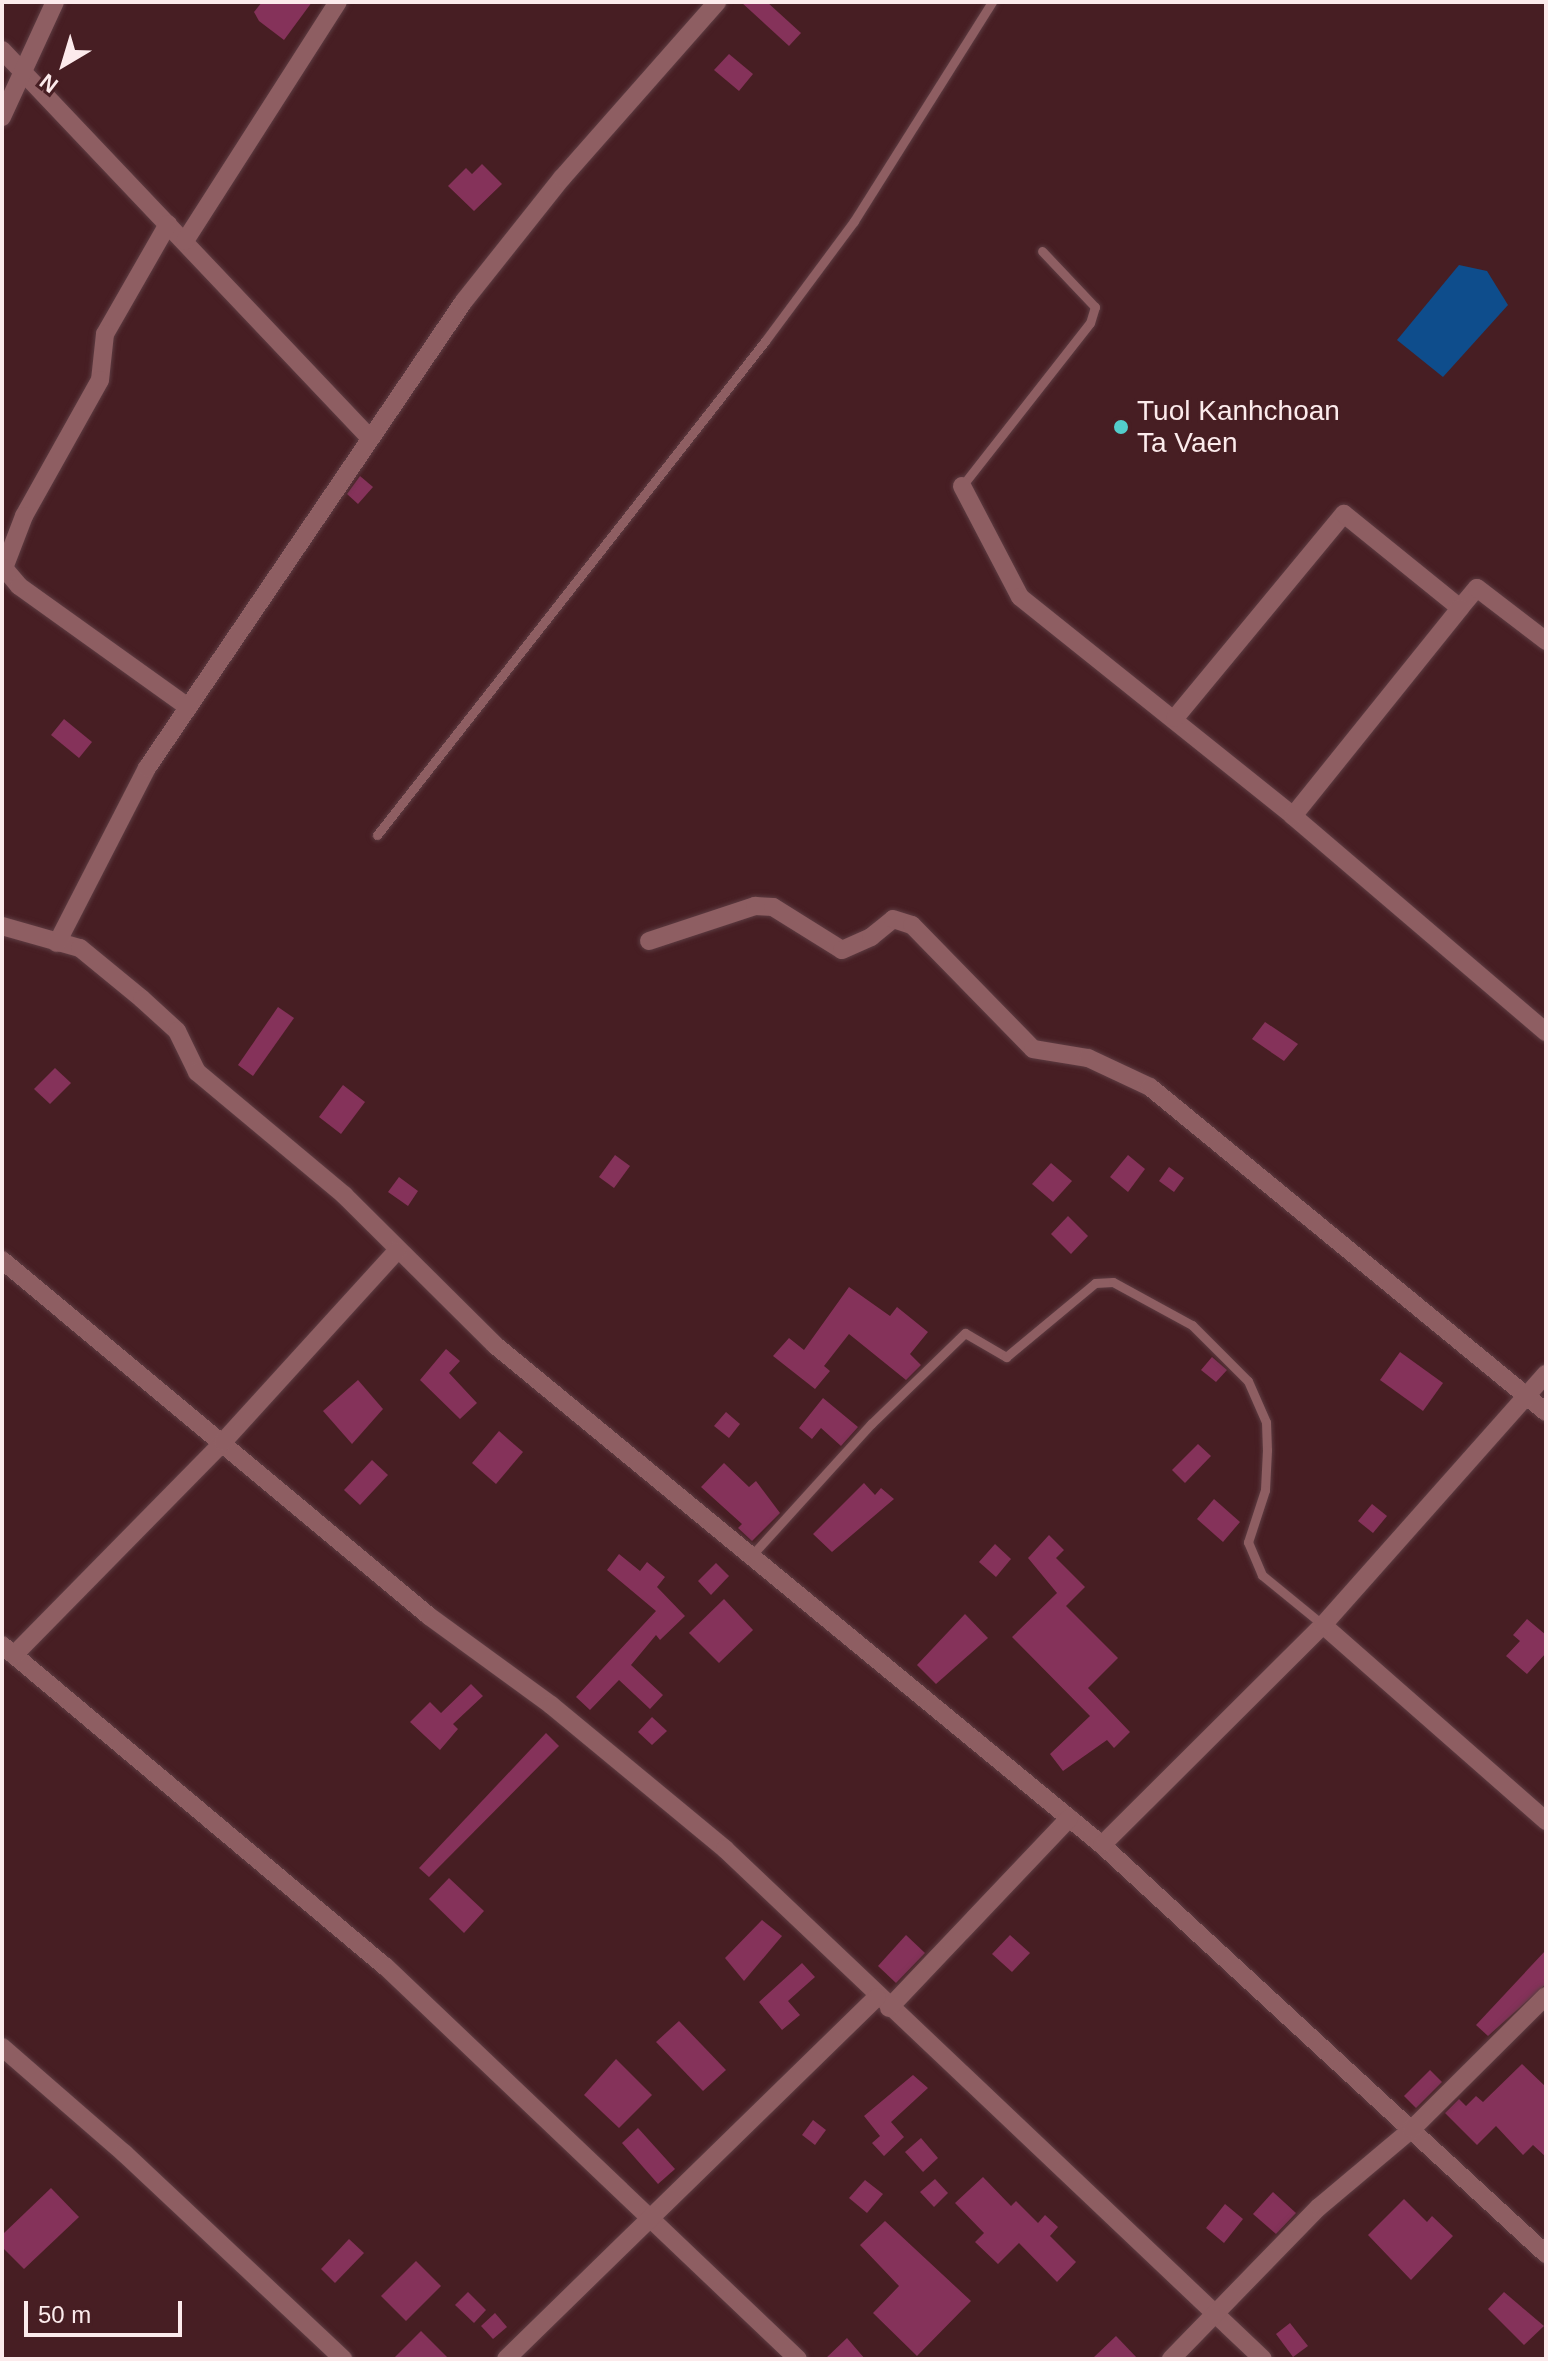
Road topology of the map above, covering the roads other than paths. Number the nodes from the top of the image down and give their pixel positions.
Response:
1 (55, 2) edge
2 (338, 2) edge
3 (717, 2) edge
4 (992, 2) edge
5 (2, 50) edge
6 (25, 75) junction
7 (2, 117) edge
8 (168, 224) junction
9 (185, 241) junction
10 (1042, 251) dead end
11 (370, 438) junction
12 (962, 486) joint
13 (1460, 608) junction
14 (1546, 641) edge
15 (188, 707) junction
16 (1175, 718) junction
17 (1293, 816) junction
18 (377, 835) dead end
19 (2, 926) edge
20 (649, 941) dead end
21 (57, 943) junction
22 (1546, 1032) edge
23 (397, 1251) junction
24 (2, 1260) edge
25 (1546, 1374) edge
26 (1526, 1395) junction
27 (1546, 1412) edge
28 (223, 1442) junction
29 (753, 1554) junction
30 (1323, 1625) junction
31 (8, 1650) edge
32 (1069, 1818) junction
33 (1546, 1821) edge
34 (1102, 1845) junction
35 (1546, 1996) edge
36 (883, 2002) junction
37 (2, 2047) edge
38 (1412, 2129) junction
39 (649, 2216) junction
40 (1546, 2254) edge
41 (1217, 2313) junction
42 (343, 2359) edge
43 (506, 2359) edge
44 (798, 2359) edge
45 (1171, 2359) edge
46 (1263, 2359) edge

1 - 6 street
2 - 9 street
3 - 11 street
4 - 18 lane
5 - 6 street
6 - 7 street
6 - 8 street
8 - 9 street
8 - 15 street
9 - 11 street
10 - 12 lane
11 - 15 street
12 - 16 street
13 - 14 street
13 - 16 street
13 - 17 street
15 - 21 street
16 - 17 street
17 - 22 street
19 - 21 street
20 - 26 street
21 - 23 street
23 - 28 street
23 - 29 street
24 - 28 street
25 - 26 street
26 - 27 street
26 - 30 street
28 - 31 street
28 - 36 street
29 - 30 lane
29 - 32 street
30 - 33 street
30 - 34 street
31 - 39 street
32 - 34 street
32 - 36 street
34 - 38 street
35 - 38 street
36 - 39 street
36 - 41 street
37 - 42 street
38 - 40 street
38 - 41 street
39 - 43 street
39 - 44 street
41 - 45 street
41 - 46 street

